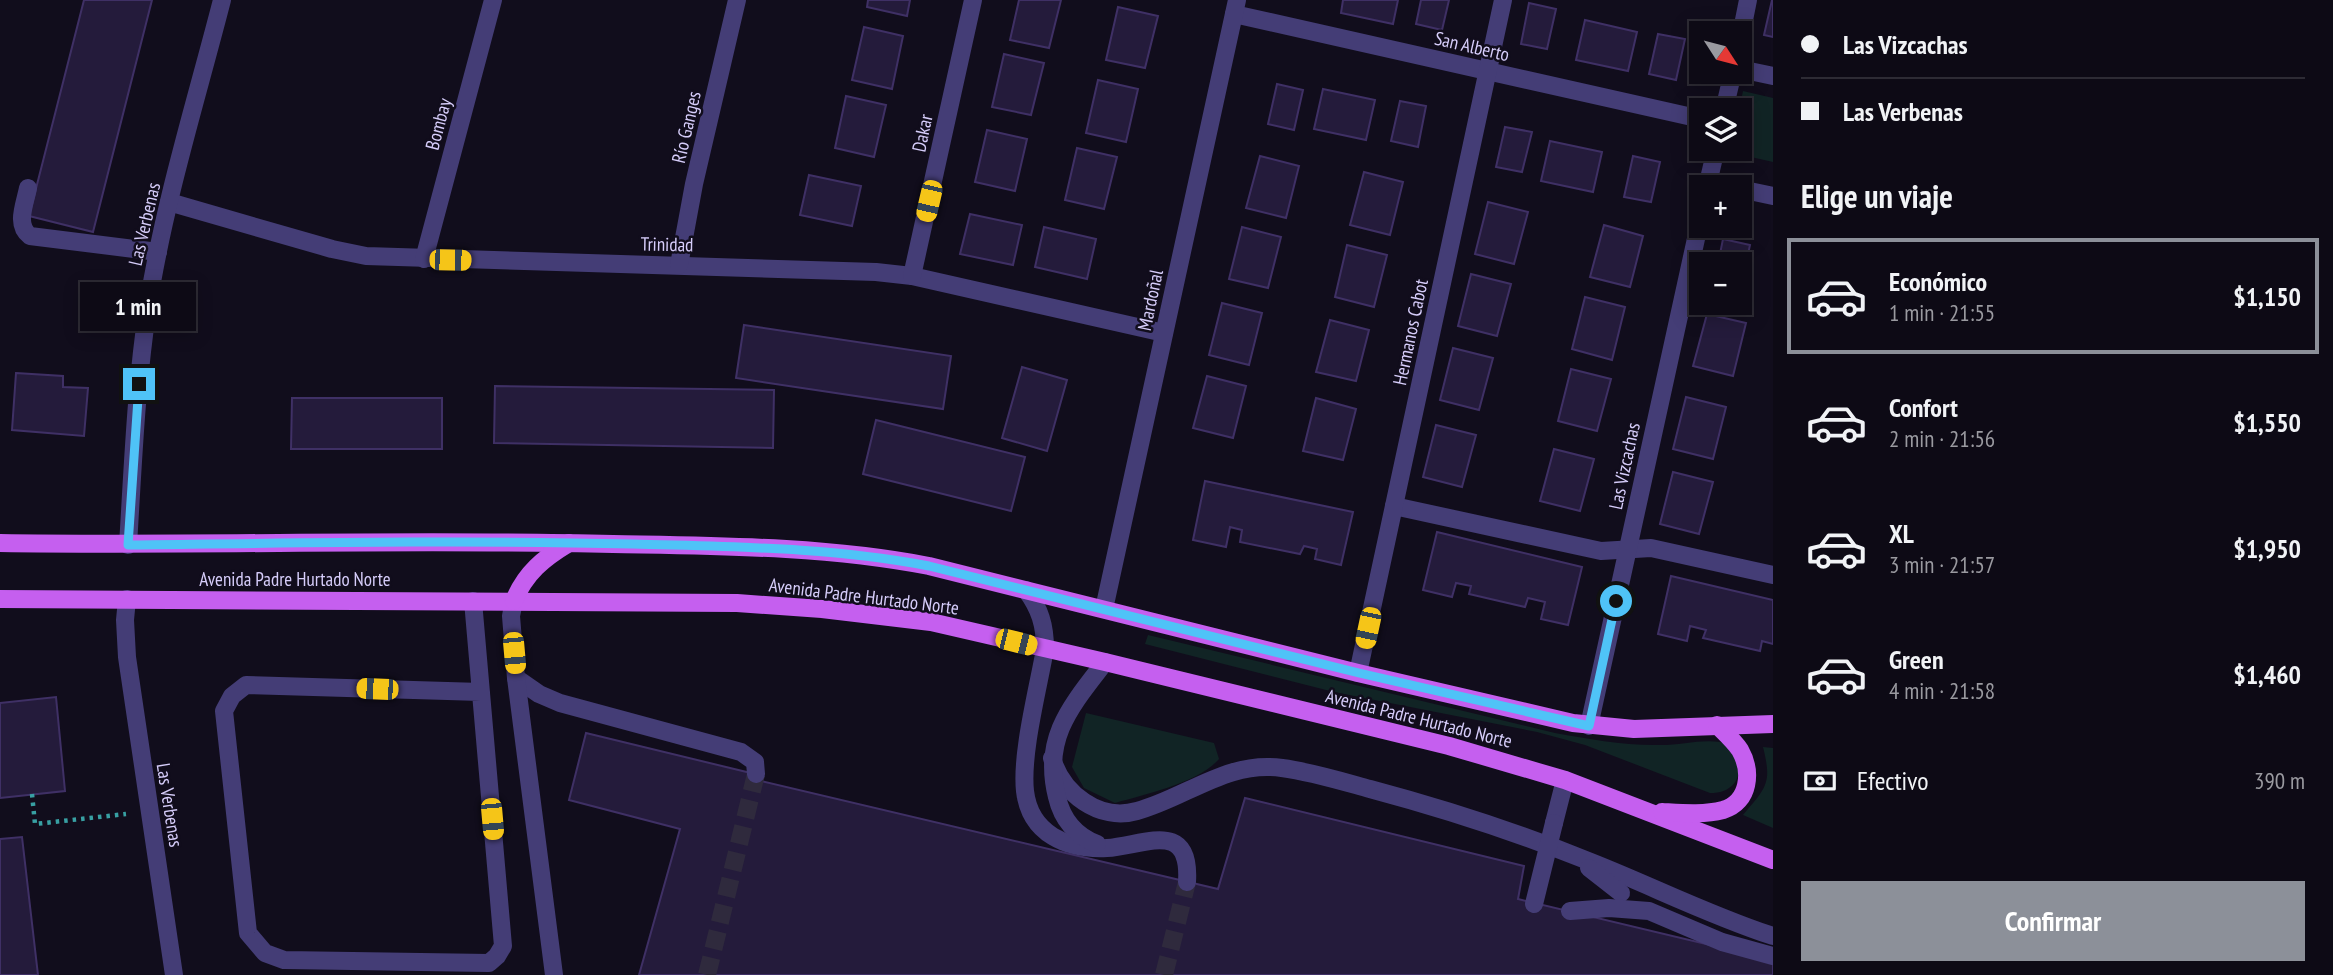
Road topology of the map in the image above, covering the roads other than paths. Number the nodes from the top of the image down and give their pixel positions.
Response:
1 (222, 0) edge
2 (493, 0) edge
3 (737, 0) edge
4 (973, 0) edge
5 (1503, 0) edge
6 (1748, 0) edge
7 (1236, 7) edge
8 (1744, 21) edge
9 (1488, 71) junction
10 (1752, 72) edge
11 (1773, 76) edge
12 (1689, 116) edge
13 (28, 188) dead end
14 (1752, 192) edge
15 (1773, 196) edge
16 (169, 202) junction
17 (1696, 238) edge
18 (158, 252) junction
19 (424, 260) junction
20 (679, 265) junction
21 (912, 276) junction
22 (1164, 333) junction
23 (1394, 506) junction
24 (0, 543) edge
25 (569, 543) junction
26 (128, 545) junction
27 (1627, 550) junction
28 (1773, 575) edge
29 (1026, 590) junction
30 (127, 598) junction
31 (0, 599) edge
32 (473, 601) junction
33 (514, 601) junction
34 (1104, 609) junction
35 (1045, 649) junction
36 (1105, 662) junction
37 (1359, 673) junction
38 (516, 678) junction
39 (481, 692) junction
40 (1773, 724) edge
41 (1717, 725) junction
42 (1589, 726) junction
43 (1052, 758) junction
44 (756, 774) dead end
45 (1565, 780) junction
46 (1644, 811) junction
47 (1107, 848) junction
48 (1559, 850) junction
49 (1773, 860) edge
50 (1186, 881) tunnel mouth
51 (1621, 893) dead end
52 (1534, 904) dead end
53 (1570, 911) dead end
54 (1773, 936) edge
55 (1773, 956) edge
56 (174, 975) edge
57 (554, 975) edge

1 - 16 street, Las Verbenas
2 - 19 street, Bombay
3 - 20 street, Río Ganges
4 - 21 street, Dakar
5 - 9 street, Hermanos Cabot
6 - 8 street
7 - 9 street, San Alberto
7 - 22 street, Mardoñal
9 - 12 street, San Alberto
9 - 23 street, Hermanos Cabot
10 - 11 street
13 - 18 street
14 - 15 street
16 - 18 street, Las Verbenas
16 - 19 street, Trinidad
17 - 27 street, Las Vizcachas
18 - 26 street, Las Verbenas
19 - 20 street, Trinidad
20 - 21 street, Trinidad
21 - 22 street, Trinidad
22 - 34 street, Mardoñal
23 - 27 street
23 - 37 street, Hermanos Cabot
24 - 26 main road, Avenida Padre Hurtado Norte
25 - 26 main road, Avenida Padre Hurtado Norte
25 - 29 main road, Avenida Padre Hurtado Norte
25 - 33 main road
27 - 28 street
27 - 42 street, Las Vizcachas
29 - 34 main road, Avenida Padre Hurtado Norte
29 - 35 street
30 - 31 main road, Avenida Padre Hurtado Norte
30 - 32 main road, Avenida Padre Hurtado Norte
30 - 56 street, Las Verbenas
32 - 33 main road, Avenida Padre Hurtado Norte
32 - 39 street
33 - 35 main road, Avenida Padre Hurtado Norte
33 - 38 street
34 - 37 main road, Avenida Padre Hurtado Norte
35 - 36 main road, Avenida Padre Hurtado Norte
35 - 47 street
36 - 43 street
36 - 45 main road, Avenida Padre Hurtado Norte
37 - 42 main road, Avenida Padre Hurtado Norte
38 - 44 street
38 - 57 street
39 - 39 street
40 - 41 main road, Avenida Padre Hurtado Norte
41 - 42 main road, Avenida Padre Hurtado Norte
41 - 46 main road
43 - 47 street
43 - 48 street
45 - 46 main road, Avenida Padre Hurtado Norte
45 - 52 street, bridge
46 - 49 main road, Avenida Padre Hurtado Norte
47 - 50 street
48 - 51 street
48 - 54 street
53 - 55 street

